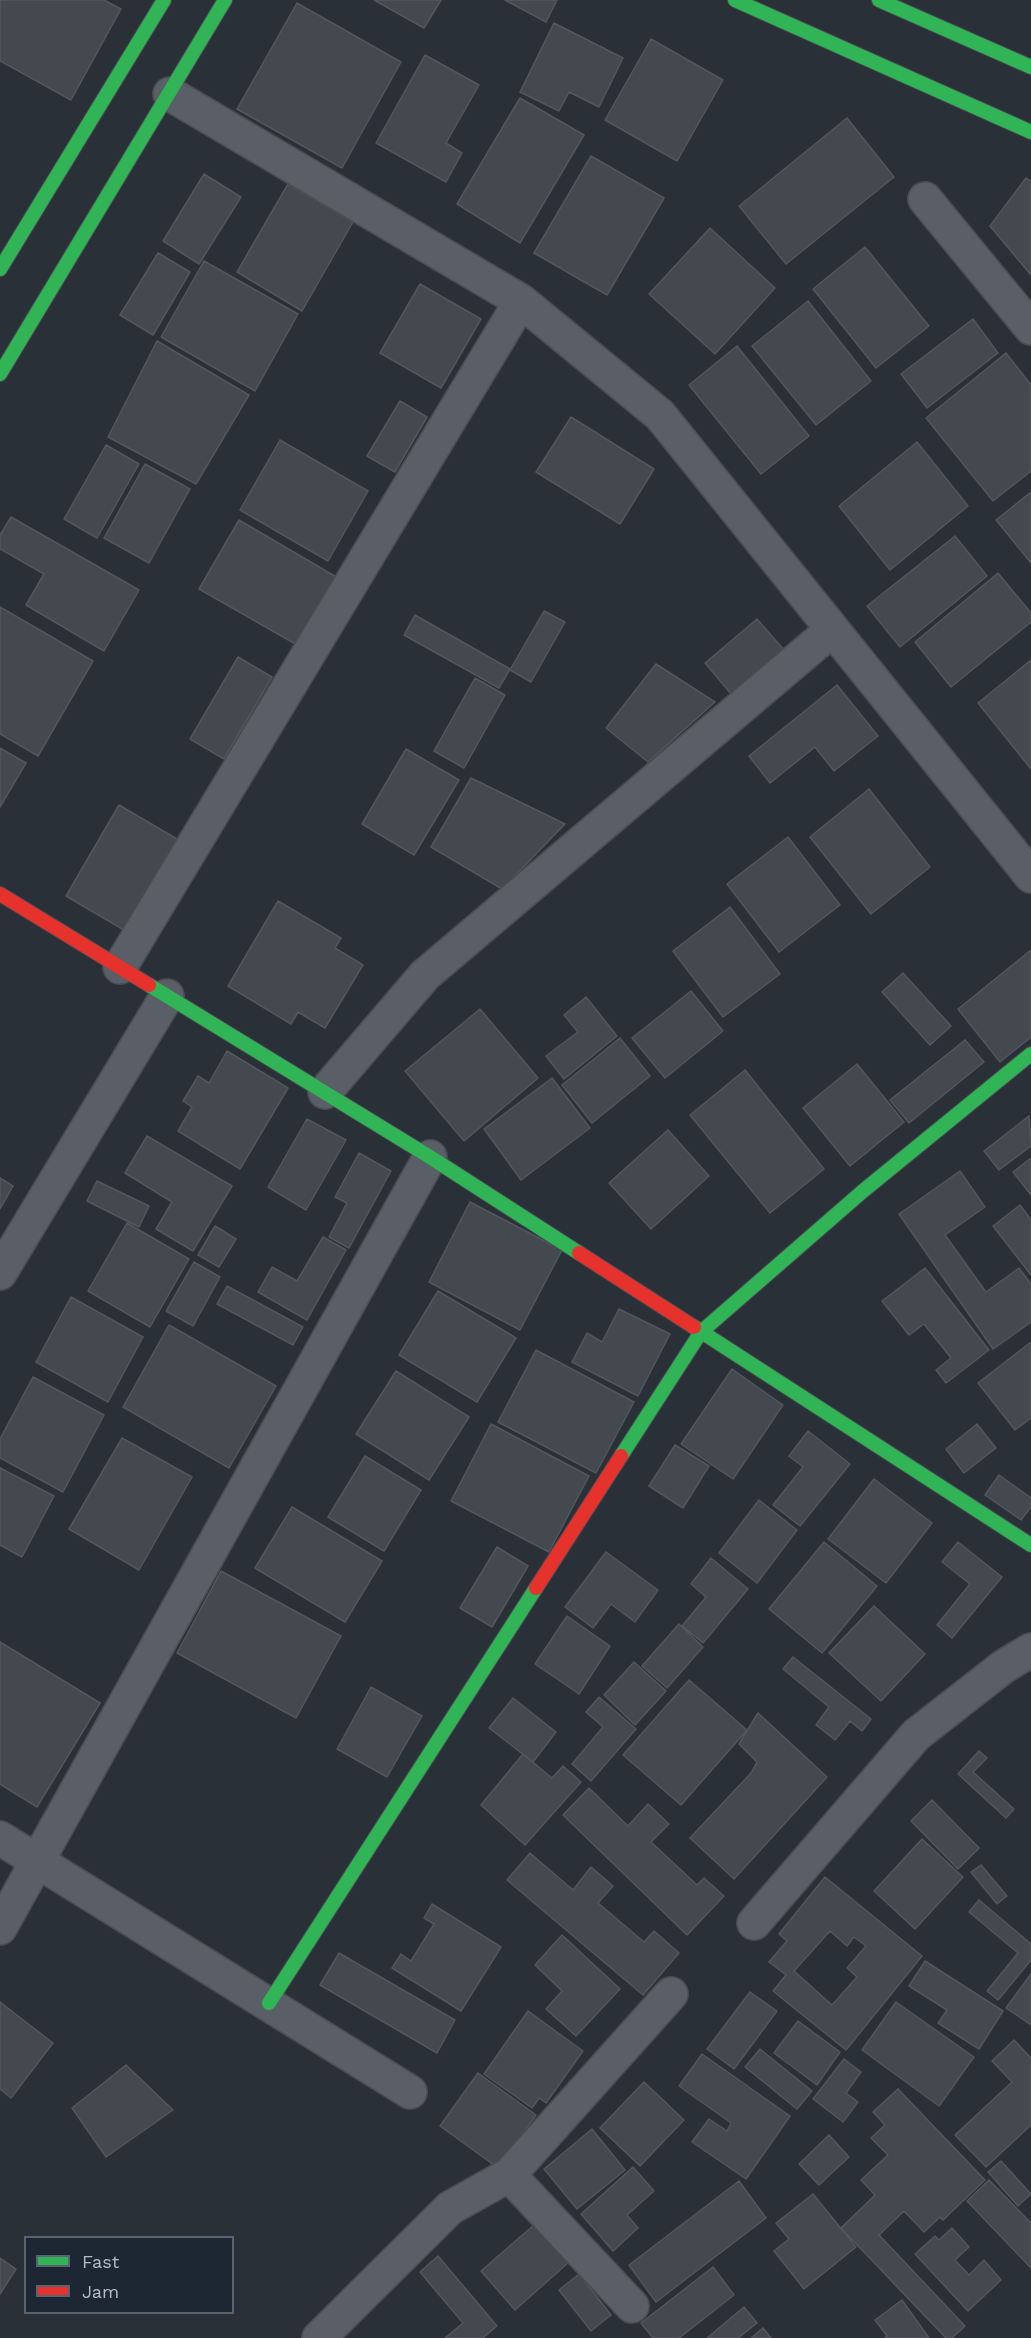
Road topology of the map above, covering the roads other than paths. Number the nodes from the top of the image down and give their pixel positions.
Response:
1 (164, 0) edge
2 (225, 0) edge
3 (735, 0) edge
4 (879, 0) edge
5 (1031, 67) edge
6 (170, 94) junction
7 (1031, 132) edge
8 (925, 199) dead end
9 (0, 269) edge
10 (521, 301) junction
11 (1031, 328) edge
12 (0, 374) edge
13 (832, 630) junction
14 (1031, 876) edge
15 (0, 894) edge
16 (120, 967) junction
17 (167, 996) junction
18 (1031, 1054) edge
19 (325, 1092) junction
20 (430, 1157) junction
21 (0, 1273) edge
22 (701, 1332) junction
23 (1031, 1545) edge
24 (1031, 1650) edge
25 (0, 1838) edge
26 (39, 1862) junction
27 (754, 1923) dead end
28 (0, 1928) edge
29 (671, 1994) dead end
30 (269, 2003) junction
31 (410, 2092) dead end
32 (509, 2175) junction
33 (632, 2306) dead end
34 (319, 2338) edge

1 - 9 street
2 - 6 street
3 - 7 street
4 - 5 street
6 - 10 street
6 - 12 street
8 - 11 street
10 - 13 street
10 - 16 street
13 - 14 street
13 - 19 street
15 - 16 street
16 - 17 street
17 - 19 street
17 - 21 street
18 - 22 street
19 - 20 street
20 - 22 street
20 - 26 street
22 - 23 street
22 - 30 street
24 - 27 street
25 - 26 street
26 - 28 street
26 - 30 street
29 - 32 street
30 - 31 street
32 - 33 street
32 - 34 street

